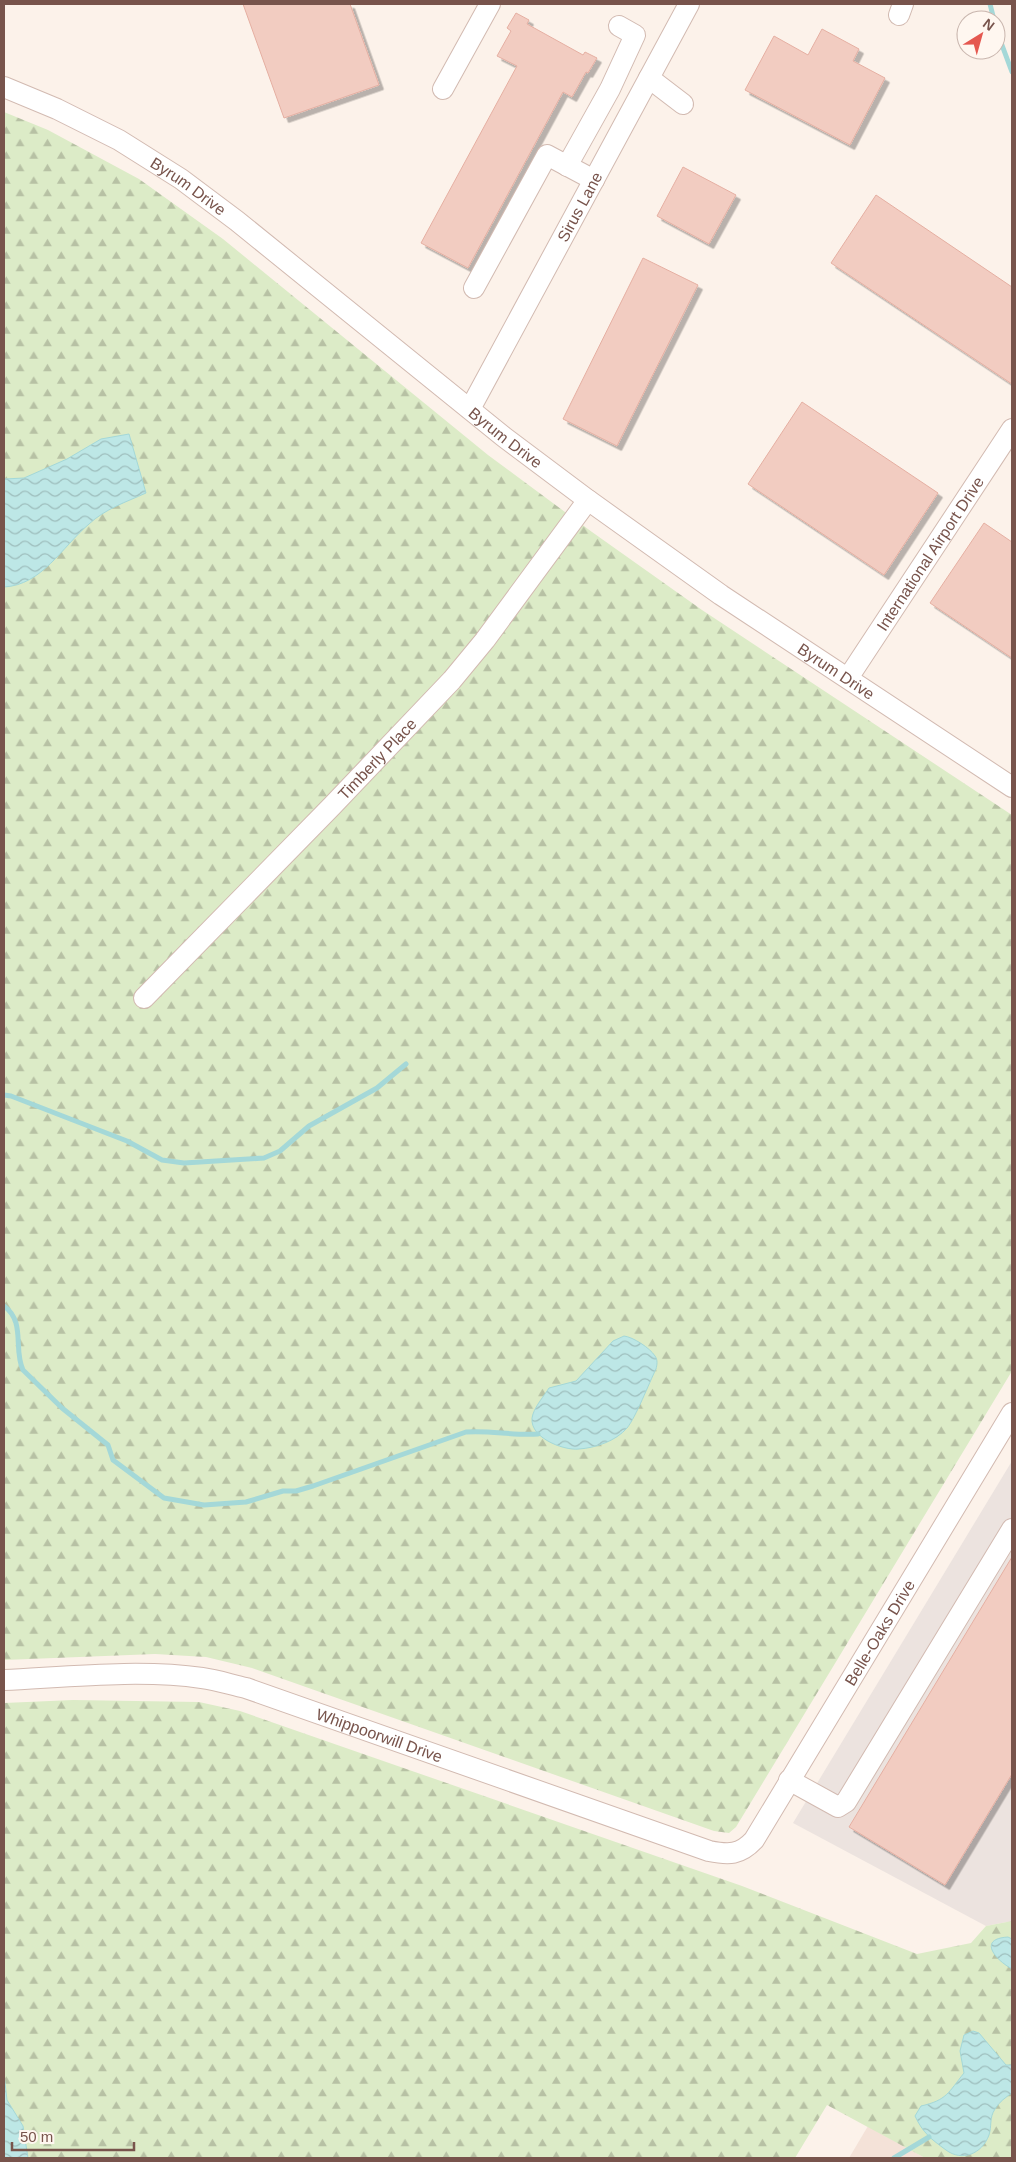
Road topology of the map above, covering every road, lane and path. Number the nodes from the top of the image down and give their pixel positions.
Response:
1 (490, 4) edge
2 (689, 4) edge
3 (619, 26) dead end
4 (649, 78) junction
5 (4, 86) edge
6 (443, 89) dead end
7 (683, 104) dead end
8 (567, 166) junction
9 (594, 180) junction
10 (474, 288) dead end
11 (470, 409) junction
12 (1012, 429) edge
13 (588, 500) junction
14 (848, 678) junction
15 (1012, 787) edge
16 (144, 998) dead end
17 (1012, 1413) edge
18 (1007, 1435) edge
19 (1012, 1529) edge
20 (4, 1680) edge
21 (789, 1780) junction
22 (744, 1849) joint

1 - 6 street
2 - 4 street, Sirus Lane
3 - 8 street
4 - 7 street
4 - 9 street, Sirus Lane
5 - 11 street, Byrum Drive
8 - 9 street
8 - 10 street
9 - 11 street, Sirus Lane
11 - 13 street, Byrum Drive
12 - 14 street, International Airport Drive
13 - 14 street, Byrum Drive
13 - 16 street, Timberly Place
14 - 15 street, Byrum Drive
17 - 18 street, Belle-Oaks Drive
18 - 21 street, Belle-Oaks Drive
19 - 21 street
20 - 22 street, Whippoorwill Drive
21 - 22 street, Belle-Oaks Drive

